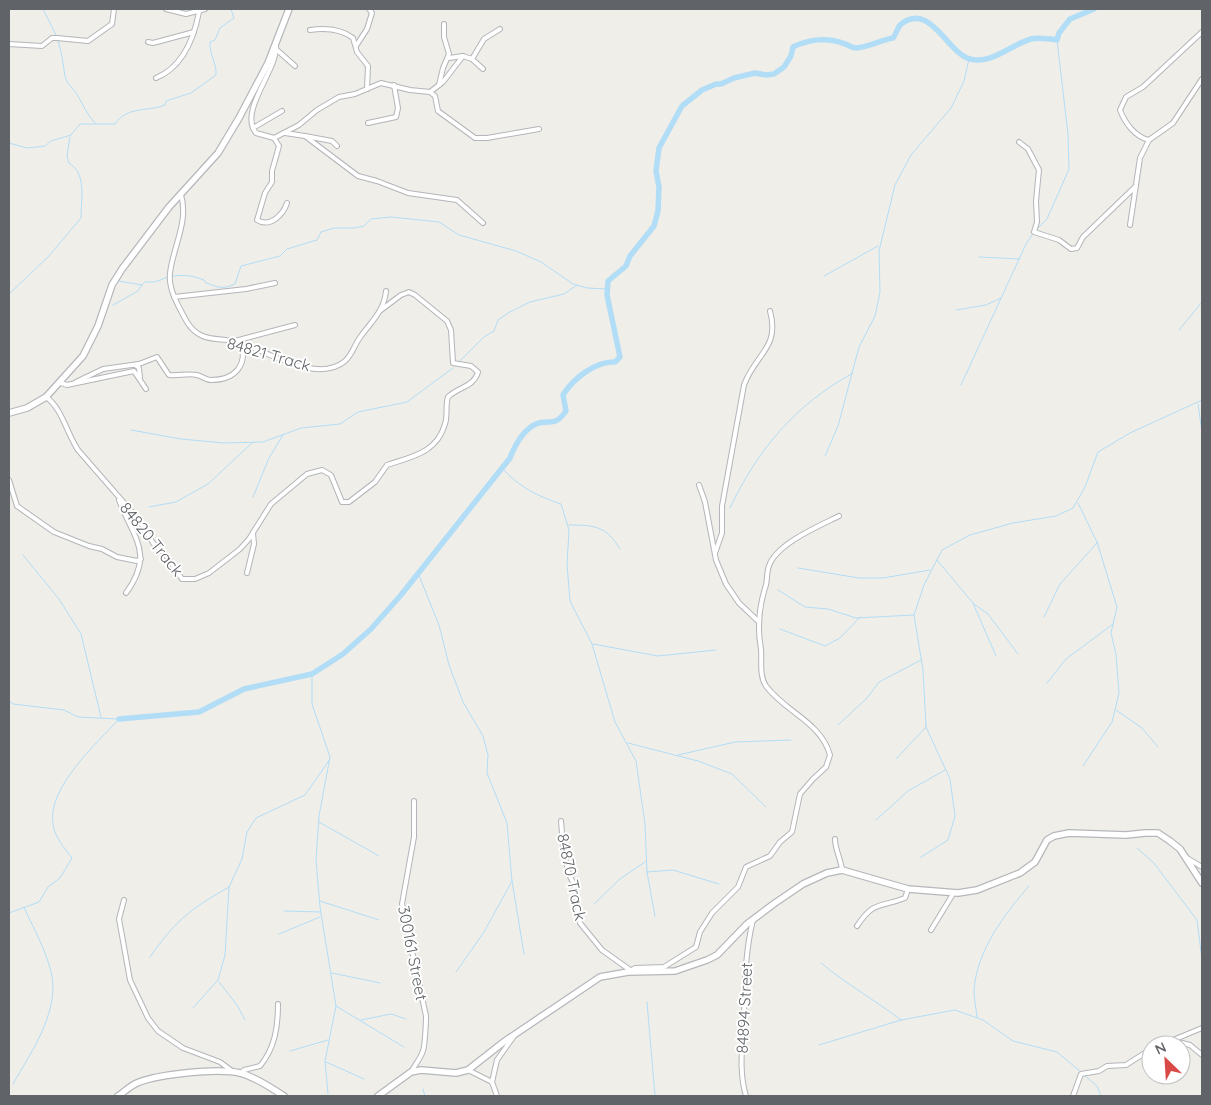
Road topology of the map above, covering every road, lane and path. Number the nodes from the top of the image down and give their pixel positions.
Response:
1 (114, 9) edge
2 (166, 9) edge
3 (205, 9) edge
4 (289, 9) edge
5 (369, 9) edge
6 (199, 12) junction
7 (444, 24) dead end
8 (500, 29) dead end
9 (310, 30) dead end
10 (194, 32) junction
11 (1202, 32) edge
12 (148, 42) dead end
13 (9, 44) edge
14 (356, 46) junction
15 (276, 47) junction
16 (463, 56) junction
17 (449, 58) junction
18 (472, 59) junction
19 (295, 66) dead end
20 (482, 69) dead end
21 (156, 78) dead end
22 (1202, 79) edge
23 (394, 85) junction
24 (439, 85) junction
25 (368, 89) junction
26 (430, 92) junction
27 (282, 111) dead end
28 (368, 123) dead end
29 (253, 128) junction
30 (539, 129) dead end
31 (285, 133) junction
32 (305, 136) junction
33 (274, 138) junction
34 (1149, 140) junction
35 (1018, 142) dead end
36 (337, 146) dead end
37 (1136, 186) junction
38 (180, 195) junction
39 (287, 203) dead end
40 (483, 222) dead end
41 (1130, 225) dead end
42 (275, 283) dead end
43 (386, 291) dead end
44 (174, 297) junction
45 (381, 310) junction
46 (770, 311) dead end
47 (295, 326) dead end
48 (235, 341) junction
49 (241, 342) junction
50 (134, 365) junction
51 (140, 378) junction
52 (76, 382) junction
53 (61, 383) junction
54 (146, 389) dead end
55 (46, 397) junction
56 (9, 414) edge
57 (9, 480) edge
58 (699, 485) dead end
59 (118, 497) junction
60 (839, 516) dead end
61 (254, 533) junction
62 (715, 553) junction
63 (141, 559) junction
64 (247, 573) dead end
65 (126, 593) dead end
66 (759, 622) junction
67 (414, 801) dead end
68 (561, 821) dead end
69 (835, 839) dead end
70 (1184, 857) junction
71 (1202, 867) edge
72 (842, 870) junction
73 (1202, 883) edge
74 (908, 889) junction
75 (953, 894) junction
76 (124, 900) dead end
77 (753, 920) junction
78 (857, 926) dead end
79 (932, 930) dead end
80 (629, 971) junction
81 (278, 1004) dead end
82 (1202, 1028) edge
83 (516, 1033) junction
84 (1187, 1035) edge
85 (1191, 1046) edge
86 (1141, 1055) edge
87 (1202, 1055) edge
88 (468, 1070) junction
89 (411, 1072) junction
90 (237, 1073) junction
91 (492, 1082) junction
92 (118, 1096) edge
93 (284, 1096) edge
94 (378, 1096) edge
95 (497, 1096) edge
96 (746, 1096) edge
97 (1073, 1096) edge

1 - 13 street
2 - 6 street
3 - 6 street
4 - 15 street
5 - 14 street
6 - 10 street
7 - 17 street
8 - 18 street
9 - 14 street
10 - 12 street
10 - 21 street
11 - 34 street
14 - 25 street
15 - 19 street
15 - 29 street
15 - 38 street
16 - 17 street
16 - 18 street
16 - 24 street
17 - 24 street
18 - 20 street
22 - 34 street
23 - 25 street
23 - 26 street
23 - 28 street
24 - 26 street
25 - 31 street
26 - 30 street
27 - 29 street
29 - 33 street
31 - 32 street
31 - 33 street
32 - 36 street
32 - 40 street
33 - 39 street
34 - 37 street
35 - 37 street
37 - 41 street
38 - 44 street, 84821 Track
38 - 53 street
42 - 44 street
43 - 45 street, 84821 Track
44 - 48 street, 84821 Track
45 - 49 street, 84821 Track
45 - 61 street, 84820 Track
46 - 62 street
47 - 48 street
48 - 49 street, 84821 Track
49 - 50 street
50 - 51 street
50 - 52 street
51 - 52 street
51 - 54 street
52 - 53 street
53 - 55 street
55 - 56 street
55 - 59 street, 84820 Track
57 - 63 street
58 - 62 street
59 - 61 street, 84820 Track
59 - 63 street
60 - 66 street
61 - 64 street
62 - 66 street
63 - 65 street
66 - 80 street
67 - 89 street, 300161 Street
68 - 80 street, 84870 Track
69 - 72 street
70 - 71 street
70 - 73 street
70 - 75 street
72 - 74 street
72 - 77 street
74 - 75 street
74 - 78 street
75 - 79 street
76 - 90 street
77 - 80 street
77 - 96 street, 84894 Street
80 - 83 street
81 - 90 street
82 - 84 street
83 - 88 street
83 - 91 street
85 - 87 street
86 - 97 street
88 - 89 street
88 - 91 street
89 - 94 street
90 - 92 street
90 - 93 street
91 - 95 street

